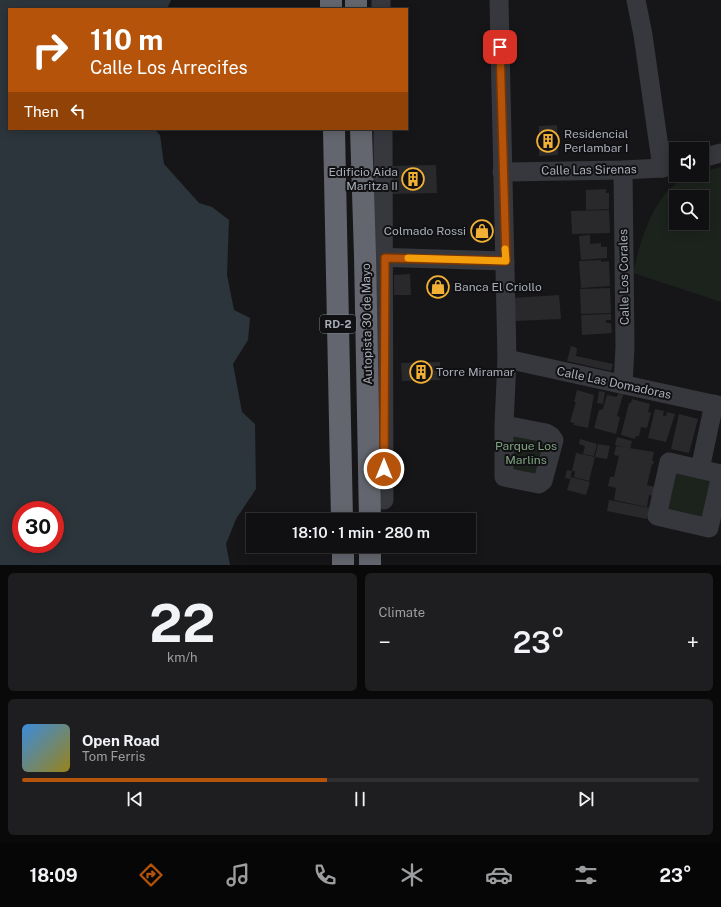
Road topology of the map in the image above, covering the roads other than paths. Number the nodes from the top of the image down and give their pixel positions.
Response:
1 (499, 0) edge
2 (636, 0) edge
3 (334, 130) edge
4 (361, 130) edge
5 (383, 130) edge
6 (721, 154) edge
7 (709, 157) edge
8 (669, 166) edge
9 (623, 170) junction
10 (502, 172) junction
11 (375, 257) junction
12 (506, 261) junction
13 (507, 359) junction
14 (623, 385) junction
15 (717, 405) edge
16 (504, 425) dead end
17 (700, 469) junction
18 (721, 475) edge
19 (384, 500) dead end
20 (342, 513) edge
21 (370, 513) edge
22 (343, 553) edge
23 (370, 553) edge
24 (343, 565) edge
25 (370, 565) edge

1 - 10 street
2 - 8 street
3 - 20 highway, RD-2
4 - 11 highway, Autopista 30 de Mayo / RD-2
5 - 11 street
6 - 7 street
8 - 9 street, Calle Las Sirenas
9 - 10 street, Calle Las Sirenas
9 - 14 street, Calle Los Corales
10 - 12 street
11 - 12 street
11 - 19 street
11 - 21 highway, Autopista 30 de Mayo / RD-2
12 - 13 street
13 - 14 street, Calle Las Domadoras
13 - 16 street
14 - 15 street, Calle Las Domadoras
15 - 17 street
17 - 18 street
17 - 18 street
22 - 24 highway
23 - 25 highway

